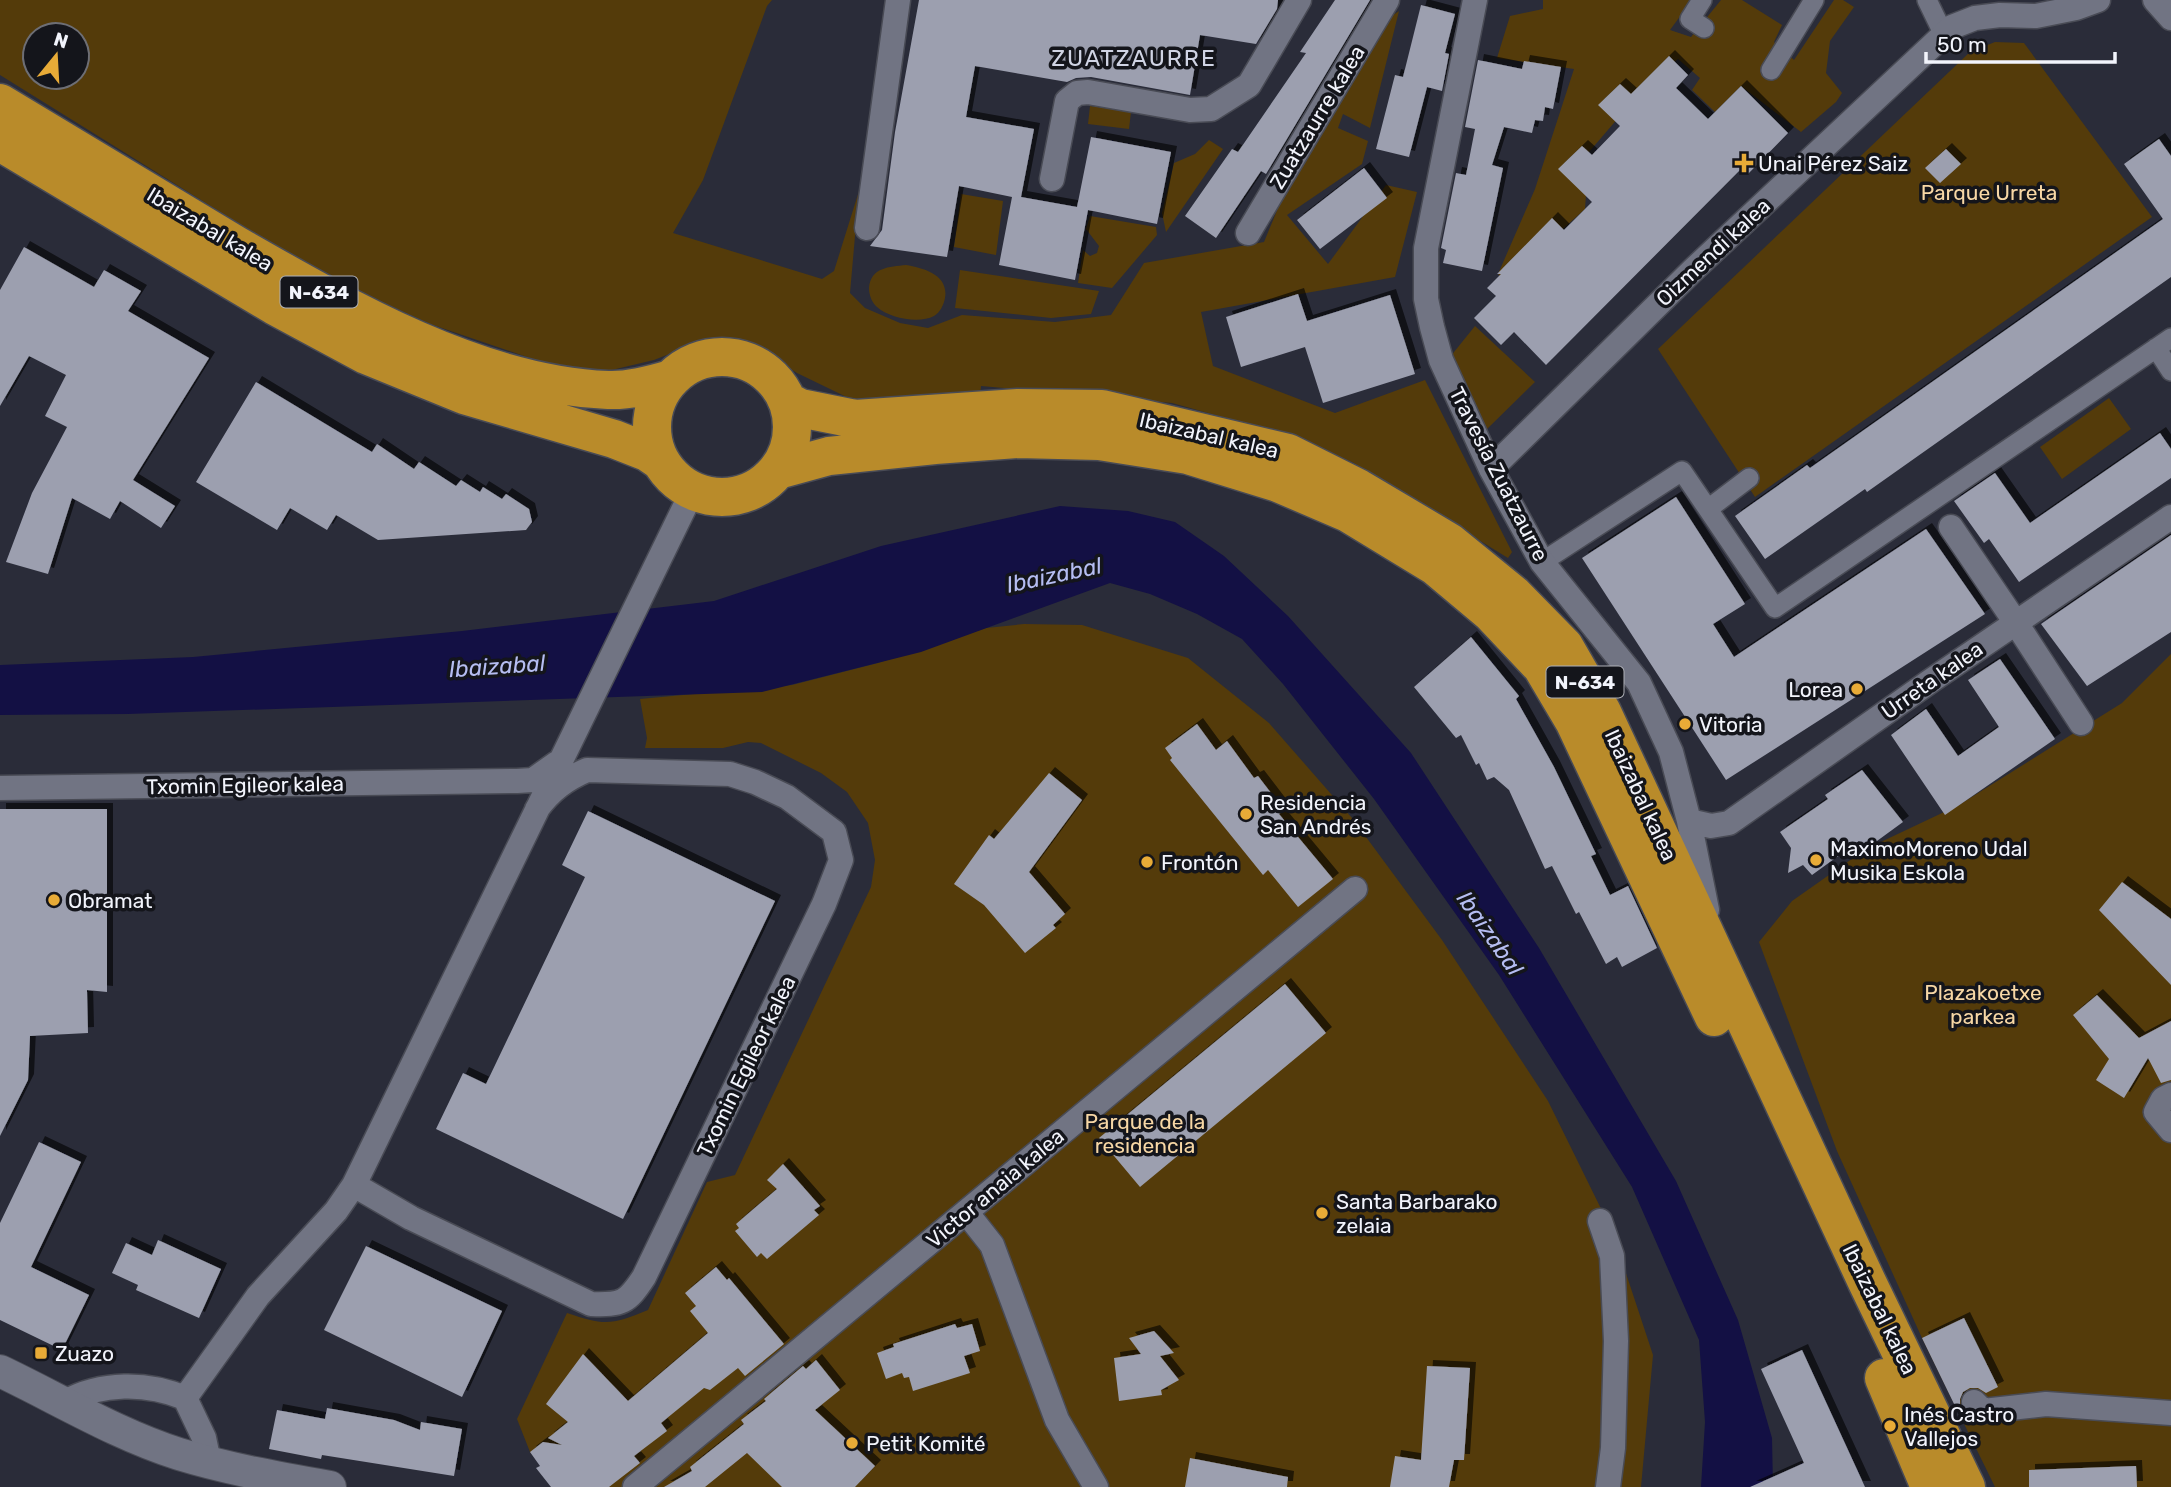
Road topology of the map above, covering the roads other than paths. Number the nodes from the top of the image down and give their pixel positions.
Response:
1 (898, 0) edge
2 (1299, 0) edge
3 (1387, 0) edge
4 (1475, 0) edge
5 (1702, 0) edge
6 (1814, 0) edge
7 (1927, 0) edge
8 (2098, 0) edge
9 (2155, 0) edge
10 (2171, 19) edge
11 (1704, 28) dead end
12 (1944, 35) junction
13 (1772, 70) dead end
14 (0, 103) edge
15 (0, 142) edge
16 (1052, 179) dead end
17 (867, 228) dead end
18 (1248, 233) dead end
19 (2163, 343) edge
20 (2171, 372) edge
21 (671, 379) junction
22 (787, 401) junction
23 (654, 456) junction
24 (1492, 469) junction
25 (778, 470) junction
26 (1749, 478) dead end
27 (693, 490) junction
28 (1707, 509) junction
29 (2171, 517) edge
30 (1951, 527) dead end
31 (1542, 562) junction
32 (1514, 595) junction
33 (2016, 623) junction
34 (2081, 723) dead end
35 (561, 760) junction
36 (587, 770) junction
37 (491, 782) junction
38 (0, 788) edge
39 (542, 802) junction
40 (1689, 821) junction
41 (1355, 889) dead end
42 (1715, 955) junction
43 (354, 1185) junction
44 (966, 1212) junction
45 (1600, 1221) dead end
46 (0, 1371) edge
47 (185, 1398) junction
48 (65, 1402) junction
49 (1974, 1402) dead end
50 (2171, 1413) edge
51 (209, 1462) junction
52 (330, 1487) edge
53 (635, 1487) edge
54 (1096, 1487) edge
55 (1608, 1487) edge
56 (1930, 1487) edge
57 (1966, 1487) edge

1 - 17 street
2 - 16 street
3 - 18 street, Zuatzaurre kalea
4 - 24 street, Travesía Zuatzaurre
5 - 11 street
6 - 13 street
7 - 12 street
8 - 12 street, Oizmendi kalea
9 - 10 street
12 - 24 street, Oizmendi kalea
14 - 21 highway, Ibaizabal kalea / N-634
15 - 23 highway, Ibaizabal kalea / N-634
19 - 20 street
19 - 28 street
21 - 22 highway, N-634
21 - 23 highway, N-634
22 - 25 highway
22 - 32 highway, Ibaizabal kalea / N-634
23 - 27 highway, N-634
24 - 31 street, Travesía Zuatzaurre
25 - 27 highway, N-634
25 - 56 highway, Ibaizabal kalea / N-634
26 - 28 street
27 - 35 street
28 - 31 street
29 - 33 street, Urreta kalea
30 - 33 street
31 - 32 street
31 - 40 street, Travesía Zuatzaurre
32 - 42 highway, Ibaizabal kalea / N-634
33 - 34 street
33 - 40 street, Urreta kalea
35 - 36 street
35 - 37 street, Txomin Egileor kalea
35 - 39 street
36 - 39 street
36 - 43 street, Txomin Egileor kalea
37 - 38 street, Txomin Egileor kalea
37 - 39 street
39 - 43 street
40 - 42 street, Travesía Zuatzaurre
41 - 44 street, Victor anaia kalea
42 - 57 highway, Ibaizabal kalea / N-634
43 - 47 street
44 - 53 street, Victor anaia kalea
44 - 54 street
45 - 55 street
46 - 48 street
47 - 48 street
47 - 51 street
48 - 51 street
49 - 50 street
51 - 52 street

